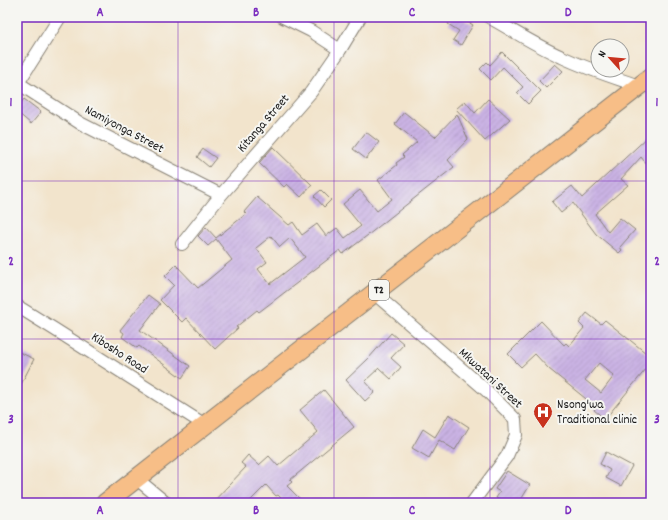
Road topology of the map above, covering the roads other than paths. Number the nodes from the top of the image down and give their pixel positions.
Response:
1 (60, 17) edge
2 (283, 17) edge
3 (360, 17) edge
4 (489, 17) edge
5 (340, 50) junction
6 (645, 81) edge
7 (17, 83) edge
8 (221, 195) junction
9 (182, 244) dead end
10 (375, 294) junction
11 (17, 306) edge
12 (205, 425) junction
13 (137, 479) junction
14 (105, 503) edge
15 (166, 503) edge
16 (472, 503) edge

1 - 7 street
2 - 5 street
3 - 5 street, Kitanga Street
4 - 6 street
5 - 8 street, Kitanga Street
6 - 10 highway, T2
7 - 8 street, Namiyonga Street
8 - 9 street, Kitanga Street
10 - 12 highway, T2
10 - 16 street, Mkwatani Street
11 - 12 street, Kibosho Road
12 - 13 highway, T2
13 - 14 highway, T2
13 - 15 street

